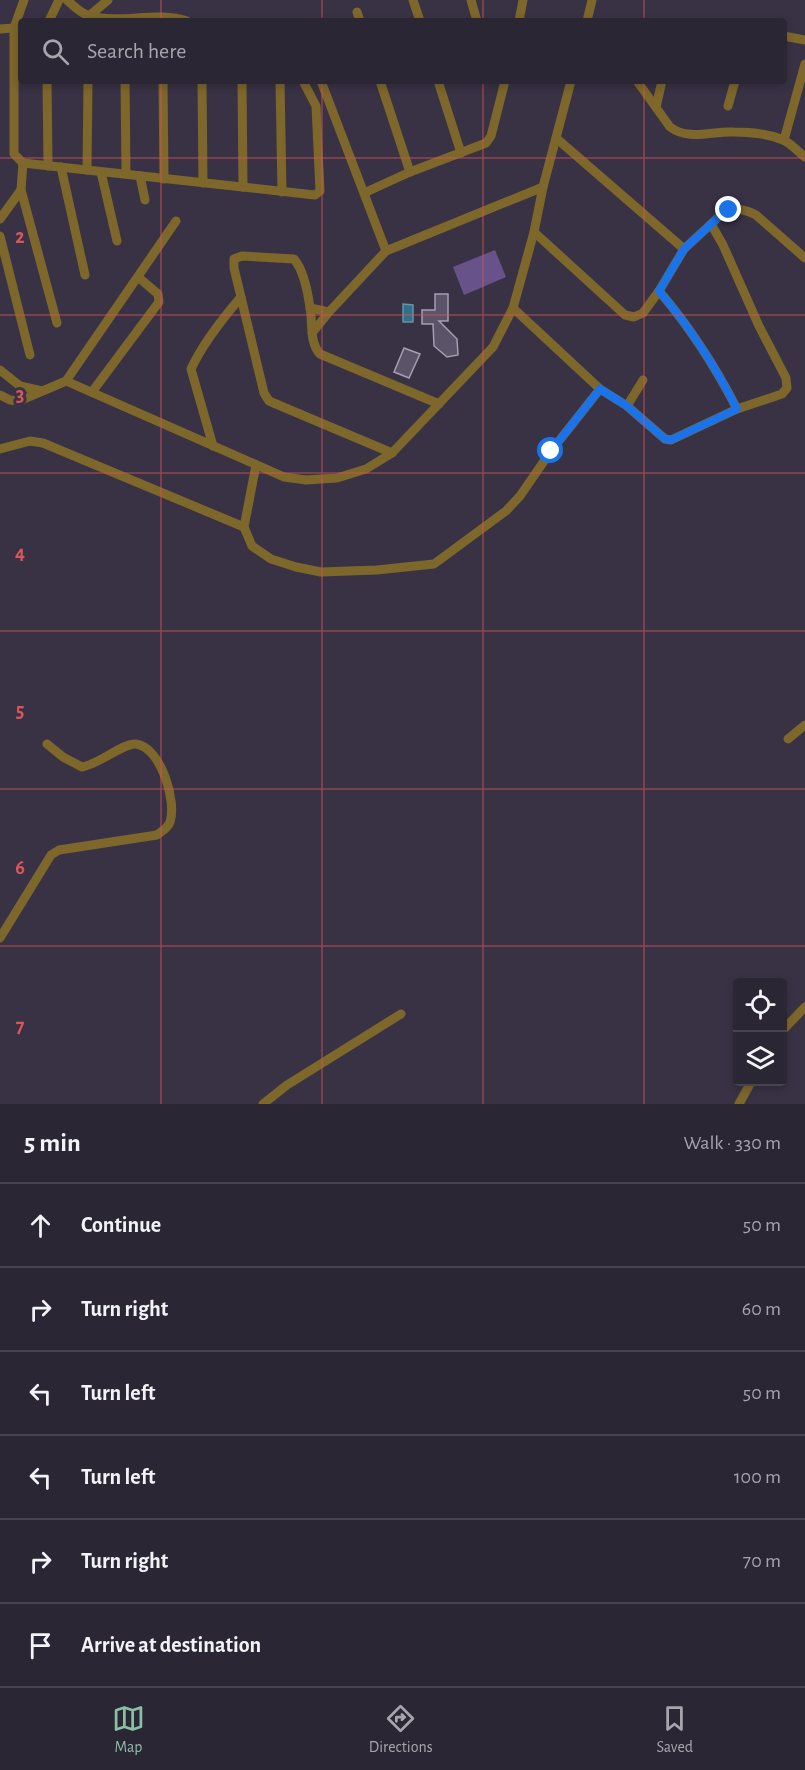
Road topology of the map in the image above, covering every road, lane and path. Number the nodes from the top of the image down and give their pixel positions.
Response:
1 (24, 0) edge
2 (59, 0) edge
3 (67, 0) edge
4 (108, 0) edge
5 (413, 0) edge
6 (471, 0) edge
7 (523, 0) edge
8 (592, 0) edge
9 (51, 18) edge
10 (89, 18) edge
11 (419, 18) edge
12 (476, 18) edge
13 (520, 18) edge
14 (588, 18) edge
15 (14, 28) junction
16 (0, 29) edge
17 (787, 37) edge
18 (805, 40) edge
19 (805, 64) edge
20 (804, 79) edge
21 (47, 84) edge
22 (88, 84) edge
23 (125, 84) edge
24 (163, 84) edge
25 (202, 84) edge
26 (242, 84) edge
27 (280, 84) edge
28 (305, 84) edge
29 (322, 84) edge
30 (381, 84) edge
31 (439, 84) edge
32 (498, 84) edge
33 (504, 84) edge
34 (570, 84) edge
35 (639, 84) edge
36 (661, 84) edge
37 (734, 84) edge
38 (502, 92) junction
39 (728, 106) dead end
40 (656, 107) junction
41 (556, 138) junction
42 (784, 140) junction
43 (461, 153) junction
44 (805, 158) edge
45 (23, 163) junction
46 (48, 166) junction
47 (61, 167) junction
48 (87, 170) junction
49 (101, 172) junction
50 (410, 172) junction
51 (126, 174) junction
52 (140, 176) junction
53 (164, 178) junction
54 (203, 183) junction
55 (243, 187) junction
56 (543, 187) junction
57 (21, 190) junction
58 (282, 192) junction
59 (364, 193) junction
60 (145, 200) dead end
61 (0, 219) edge
62 (176, 221) dead end
63 (711, 224) junction
64 (534, 232) junction
65 (0, 236) edge
66 (117, 241) dead end
67 (684, 249) junction
68 (386, 251) junction
69 (805, 258) edge
70 (85, 275) dead end
71 (138, 277) junction
72 (659, 291) junction
73 (242, 297) junction
74 (310, 308) junction
75 (513, 308) junction
76 (329, 312) junction
77 (57, 323) dead end
78 (312, 333) junction
79 (30, 355) dead end
80 (2, 375) edge
81 (643, 380) dead end
82 (66, 381) junction
83 (600, 389) junction
84 (42, 391) junction
85 (92, 392) junction
86 (0, 395) edge
87 (439, 404) junction
88 (627, 406) junction
89 (737, 409) junction
90 (213, 446) junction
91 (0, 449) edge
92 (392, 453) junction
93 (255, 465) junction
94 (244, 527) junction
95 (805, 725) edge
96 (788, 739) dead end
97 (46, 744) dead end
98 (0, 938) edge
99 (805, 1007) edge
100 (401, 1014) dead end
101 (787, 1027) edge
102 (750, 1086) edge
103 (263, 1104) edge
104 (739, 1104) edge

1 - 15 street
2 - 9 street
3 - 10 street
4 - 10 street
5 - 11 street
6 - 12 street
7 - 13 street
8 - 14 street
15 - 16 street
15 - 45 street
17 - 18 street
19 - 20 street
20 - 42 street
21 - 46 street
22 - 48 street
23 - 51 street
24 - 53 street
25 - 54 street
26 - 55 street
27 - 58 street
28 - 58 street
29 - 59 street
30 - 50 street
31 - 43 street
32 - 38 street
33 - 38 street
34 - 41 street
35 - 40 street
36 - 40 street
37 - 39 street
38 - 43 street
40 - 42 street
41 - 56 street
41 - 67 street
42 - 44 street
43 - 50 street
45 - 46 street
45 - 57 street
46 - 47 street
47 - 48 street
47 - 70 street
48 - 49 street
49 - 51 street
49 - 66 street
50 - 59 street
51 - 52 street
52 - 53 street
52 - 60 street
53 - 54 street
54 - 55 street
55 - 58 street
56 - 64 street
56 - 68 street
57 - 61 street
57 - 77 street
59 - 68 street
62 - 71 street
63 - 67 street
63 - 69 street
63 - 89 street
64 - 72 street
64 - 75 street
65 - 79 street
67 - 72 street
68 - 76 street
71 - 82 street
71 - 85 street
72 - 89 street
73 - 74 street
73 - 90 street
73 - 92 street
74 - 76 street
74 - 78 street
75 - 83 street
75 - 87 street
76 - 78 street
78 - 87 street
80 - 84 street
81 - 88 street
82 - 84 street
82 - 85 street
83 - 88 street
83 - 94 street
84 - 86 street
85 - 90 street
87 - 92 street
88 - 89 street
90 - 93 street
91 - 94 street
92 - 93 street
93 - 94 street
95 - 96 street
97 - 98 street
99 - 101 street
100 - 103 street
102 - 104 street

